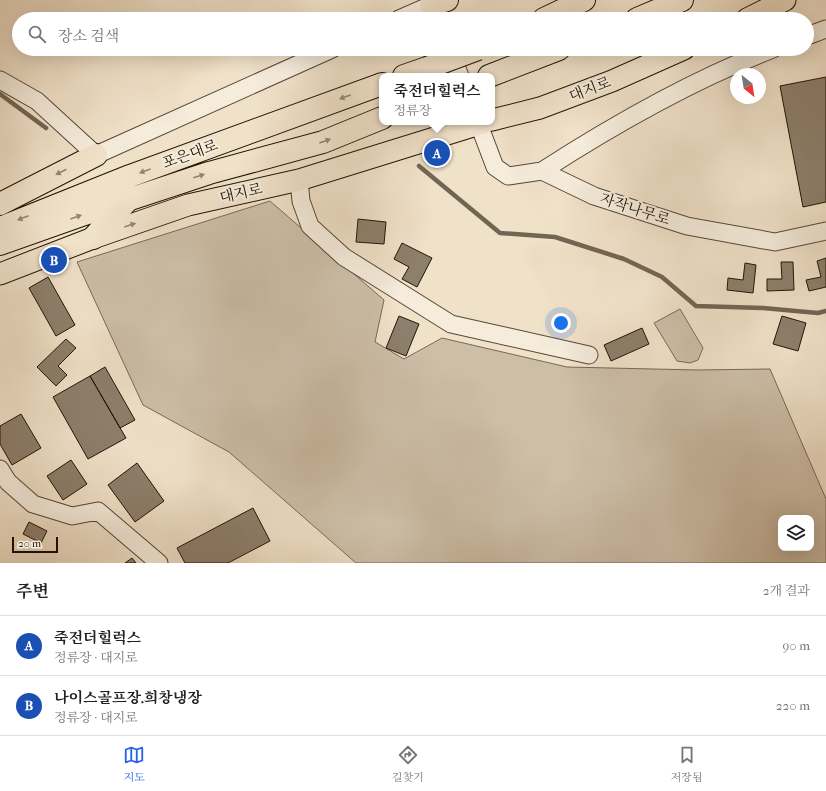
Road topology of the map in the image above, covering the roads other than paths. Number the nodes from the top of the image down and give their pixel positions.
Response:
1 (584, 0) edge
2 (682, 0) edge
3 (785, 0) edge
4 (436, 6) edge
5 (419, 12) edge
6 (559, 12) edge
7 (654, 12) edge
8 (761, 12) edge
9 (826, 29) edge
10 (814, 33) edge
11 (316, 56) edge
12 (452, 56) edge
13 (459, 56) edge
14 (540, 56) edge
15 (668, 56) edge
16 (754, 56) edge
17 (413, 73) edge
18 (459, 73) edge
19 (495, 73) edge
20 (0, 80) edge
21 (379, 85) edge
22 (379, 119) edge
23 (495, 119) edge
24 (473, 125) edge
25 (484, 125) edge
26 (96, 155) junction
27 (542, 171) junction
28 (299, 180) junction
29 (129, 198) junction
30 (0, 204) edge
31 (0, 228) edge
32 (826, 231) edge
33 (93, 238) junction
34 (0, 244) edge
35 (0, 274) edge
36 (589, 355) dead end
37 (0, 469) edge
38 (159, 563) edge

1 - 6 highway
2 - 7 highway
3 - 8 main road
4 - 5 street
9 - 10 street
11 - 26 street
12 - 18 street
13 - 17 highway, bridge
14 - 19 highway
15 - 23 main road, 대지로
16 - 27 street
20 - 26 street
21 -> 31 highway, 포은대로
29 -> 22 highway, 포은대로
24 - 28 main road, 대지로
25 - 27 street
26 -> 30 highway
27 - 32 street, 자작나무로
33 -> 28 main road, 대지로
28 - 36 street
29 - 33 highway
34 -> 29 highway, 포은대로
33 - 35 main road, 대지로
37 - 38 street

